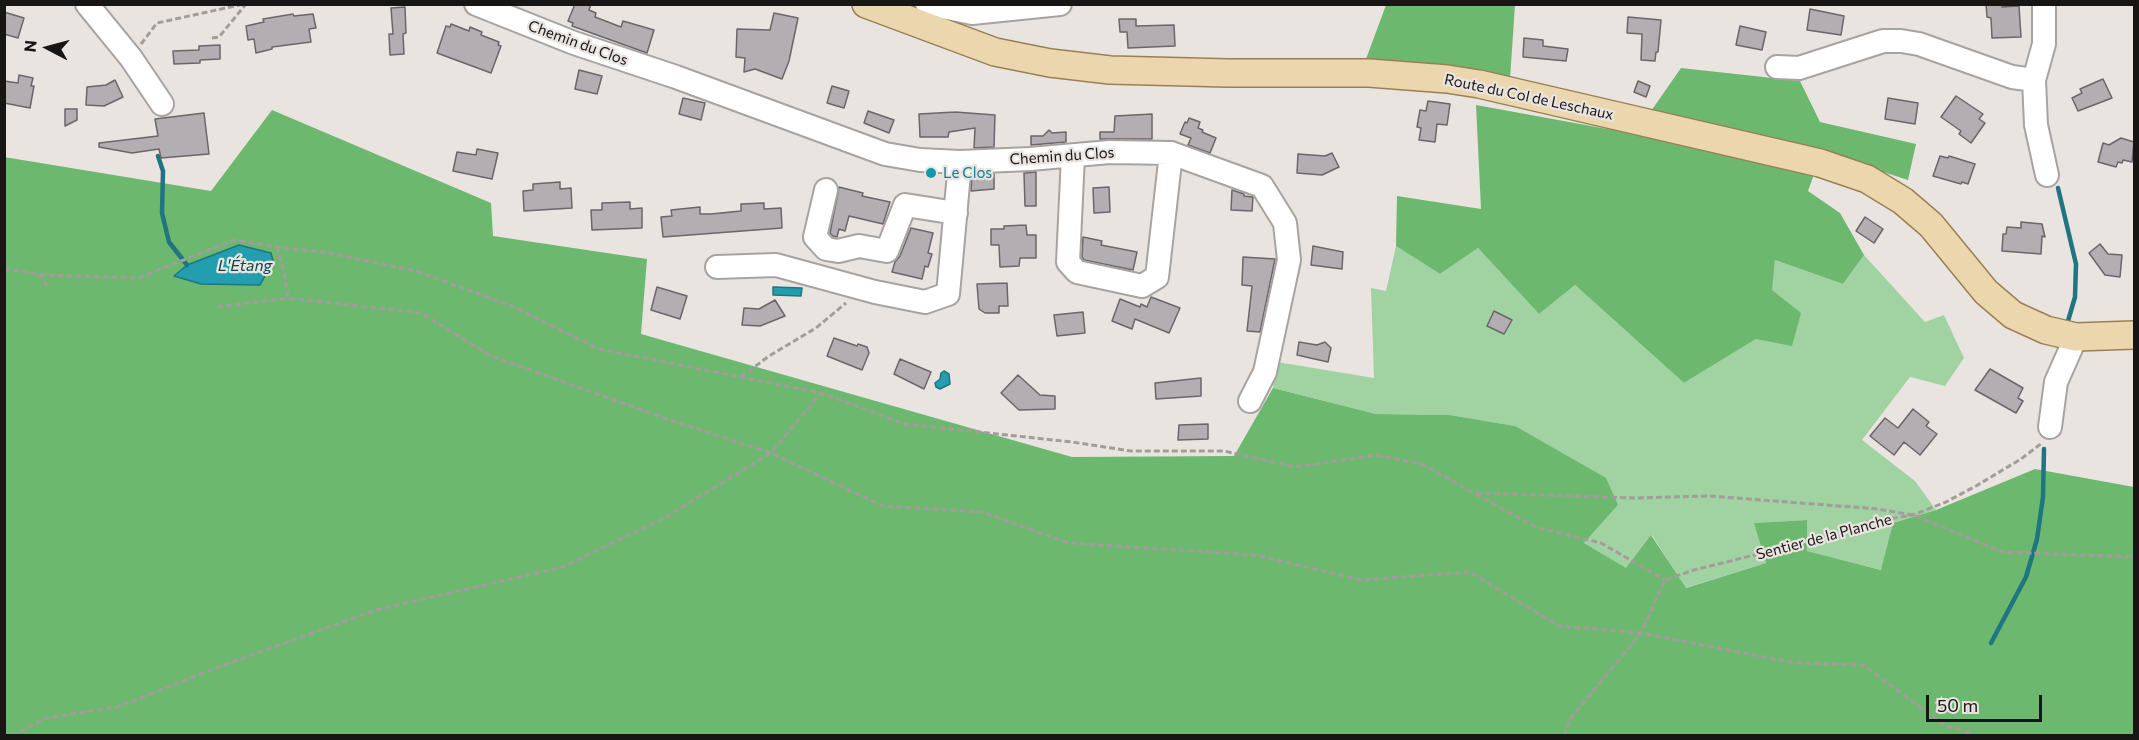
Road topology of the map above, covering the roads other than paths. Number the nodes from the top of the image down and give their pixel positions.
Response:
1 (87, 4) edge
2 (476, 4) edge
3 (866, 4) edge
4 (927, 4) edge
5 (1060, 4) edge
6 (2044, 4) edge
7 (1777, 67) dead end
8 (2034, 80) junction
9 (162, 104) dead end
10 (1171, 153) junction
11 (1073, 156) junction
12 (960, 162) junction
13 (2047, 175) dead end
14 (826, 190) dead end
15 (956, 213) junction
16 (717, 267) dead end
17 (2134, 335) edge
18 (2076, 337) junction
19 (1250, 401) dead end
20 (2050, 427) road end

1 - 9 street
2 - 12 street, Chemin du Clos
3 - 18 main road, Route du Col de Leschaux
4 - 5 street
6 - 8 street
7 - 8 street
8 - 13 street
10 - 11 street, Chemin du Clos
10 - 11 street
10 - 19 street, Chemin du Clos
11 - 12 street, Chemin du Clos
12 - 15 street
14 - 15 street
15 - 16 street
17 - 18 main road, Route du Col de Leschaux
18 - 20 street

